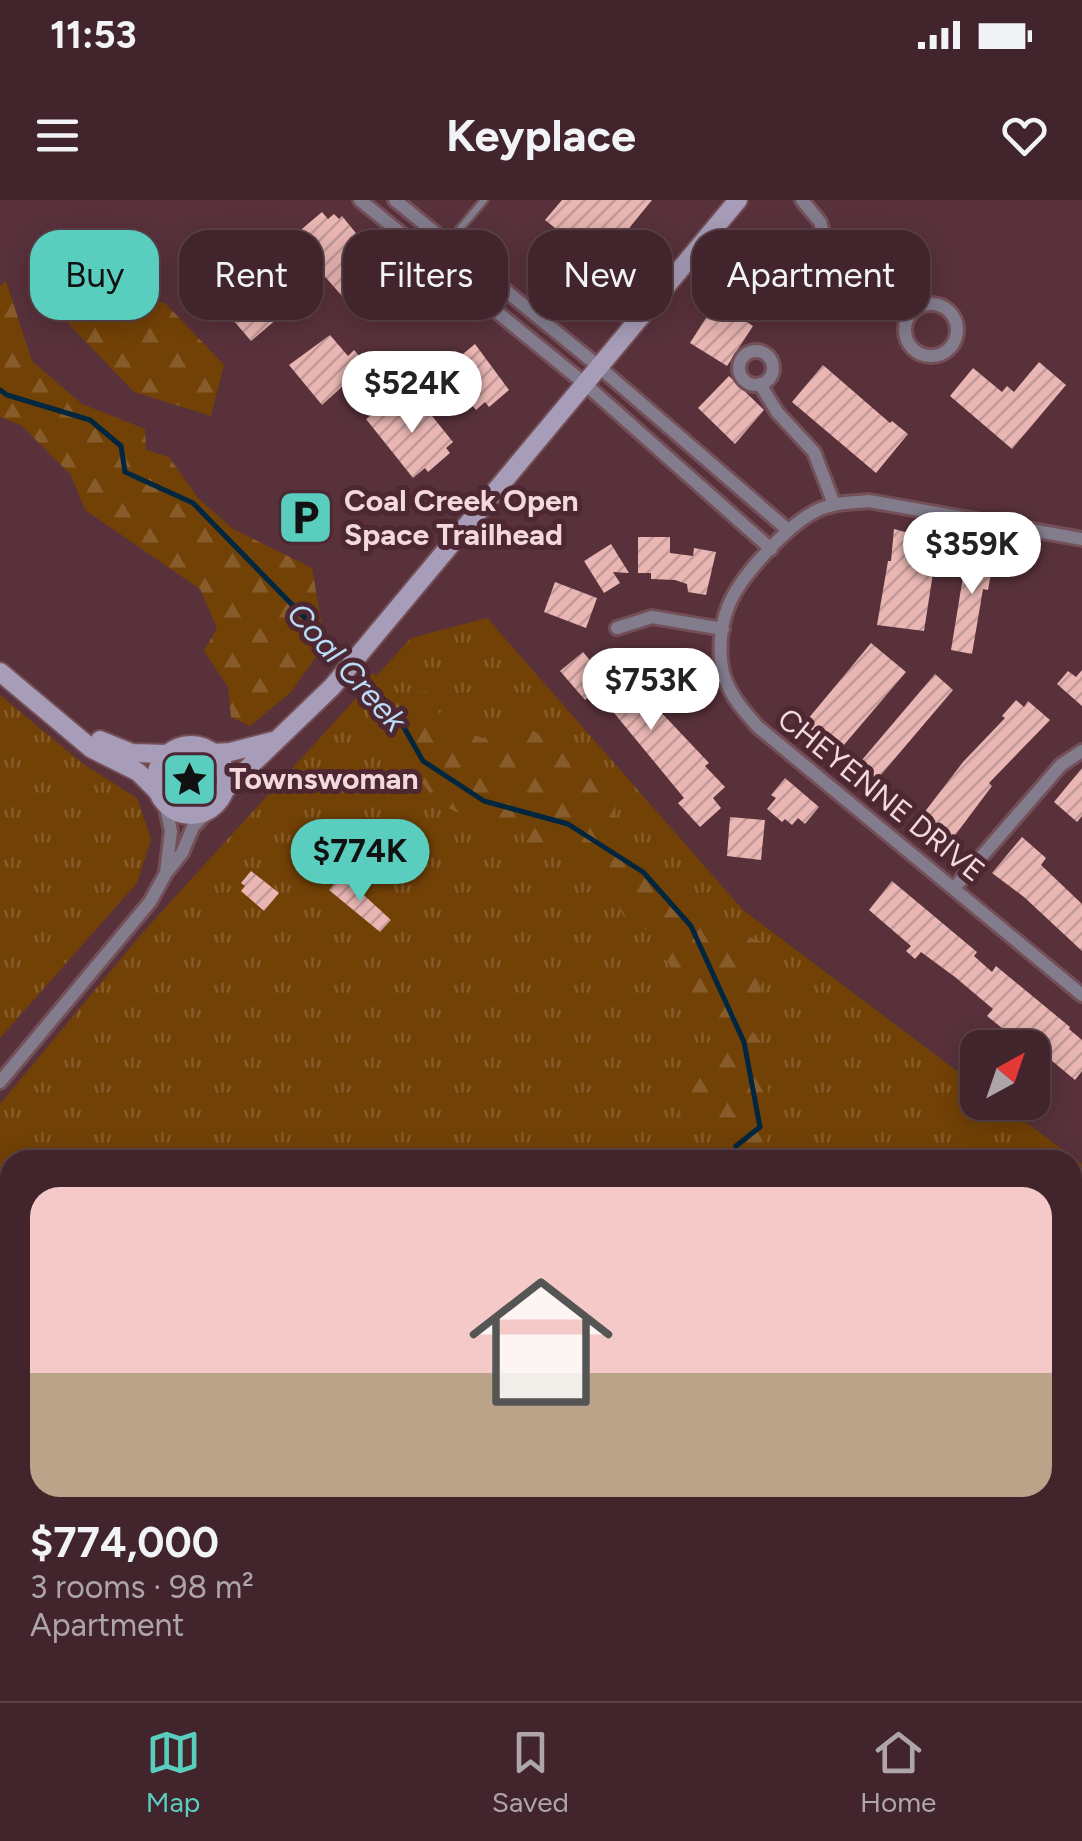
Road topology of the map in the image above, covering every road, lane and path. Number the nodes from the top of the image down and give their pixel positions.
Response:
1 (360, 200) edge
2 (395, 200) edge
3 (484, 200) edge
4 (738, 200) edge
5 (802, 200) edge
6 (432, 230) edge
7 (459, 230) edge
8 (822, 230) edge
9 (508, 292) edge
10 (909, 314) joint
11 (598, 366) junction
12 (584, 383) junction
13 (760, 384) dead end
14 (834, 504) junction
15 (788, 530) junction
16 (1082, 539) edge
17 (771, 549) junction
18 (617, 628) dead end
19 (723, 629) junction
20 (0, 672) edge
21 (59, 721) junction
22 (274, 741) junction
23 (1082, 751) edge
24 (213, 753) junction
25 (167, 754) junction
26 (224, 791) junction
27 (161, 798) junction
28 (207, 812) junction
29 (166, 872) junction
30 (955, 887) junction
31 (1082, 995) edge
32 (0, 1082) edge

1 - 12 street
2 - 6 street
3 - 7 lane
4 - 11 street
5 - 8 street
9 - 11 street
10 - 10 street
11 - 12 street
11 - 15 street
12 - 17 street
12 - 22 street
13 - 14 street
14 - 15 street, CHEYENNE DRIVE
14 - 16 street
15 - 17 street, CHEYENNE DRIVE
17 - 19 street, CHEYENNE DRIVE
18 - 19 street
19 - 30 street, CHEYENNE DRIVE
20 - 21 street
21 - 25 street
21 - 27 street
22 - 24 street
22 - 26 street
23 - 30 street
24 - 25 street
24 - 26 street
25 - 27 street
26 - 28 street
27 - 28 street
27 - 29 street
28 - 29 street
29 - 32 street
30 - 31 street, CHEYENNE DRIVE

